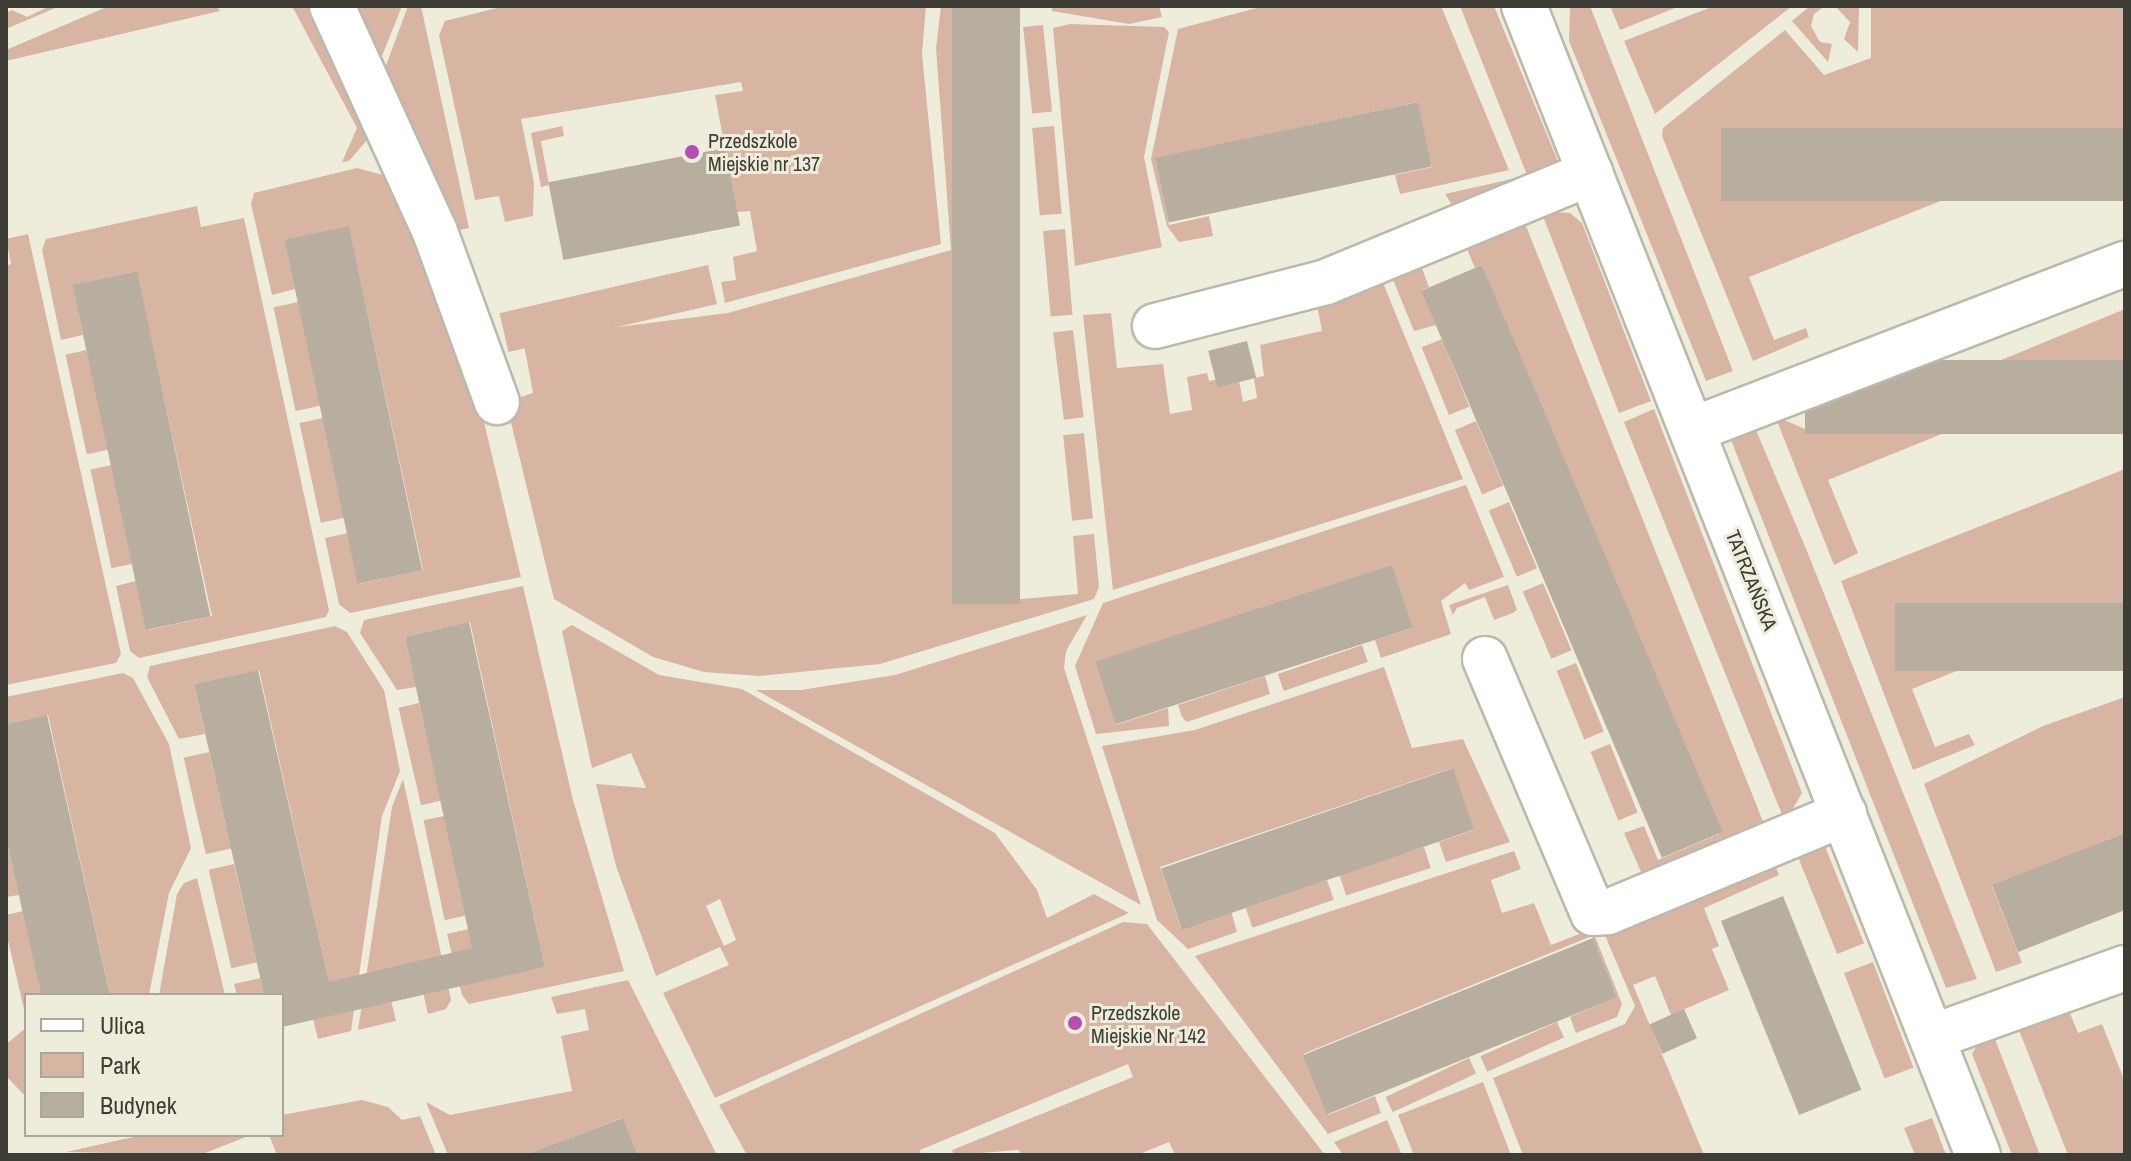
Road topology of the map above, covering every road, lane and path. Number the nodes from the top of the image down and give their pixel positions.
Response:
1 (332, 6) edge
2 (1524, 6) edge
3 (1590, 173) junction
4 (2125, 264) edge
5 (1155, 326) dead end
6 (497, 402) dead end
7 (1692, 430) junction
8 (1485, 659) dead end
9 (1844, 814) junction
10 (2125, 968) edge
11 (1932, 1037) junction
12 (1978, 1155) edge

1 - 6 street
2 - 3 street, TATRZAŃSKA
3 - 5 street
3 - 7 street, TATRZAŃSKA
4 - 7 street
7 - 9 street, TATRZAŃSKA
8 - 9 street
9 - 11 street, TATRZAŃSKA
10 - 11 street
11 - 12 street, TATRZAŃSKA

